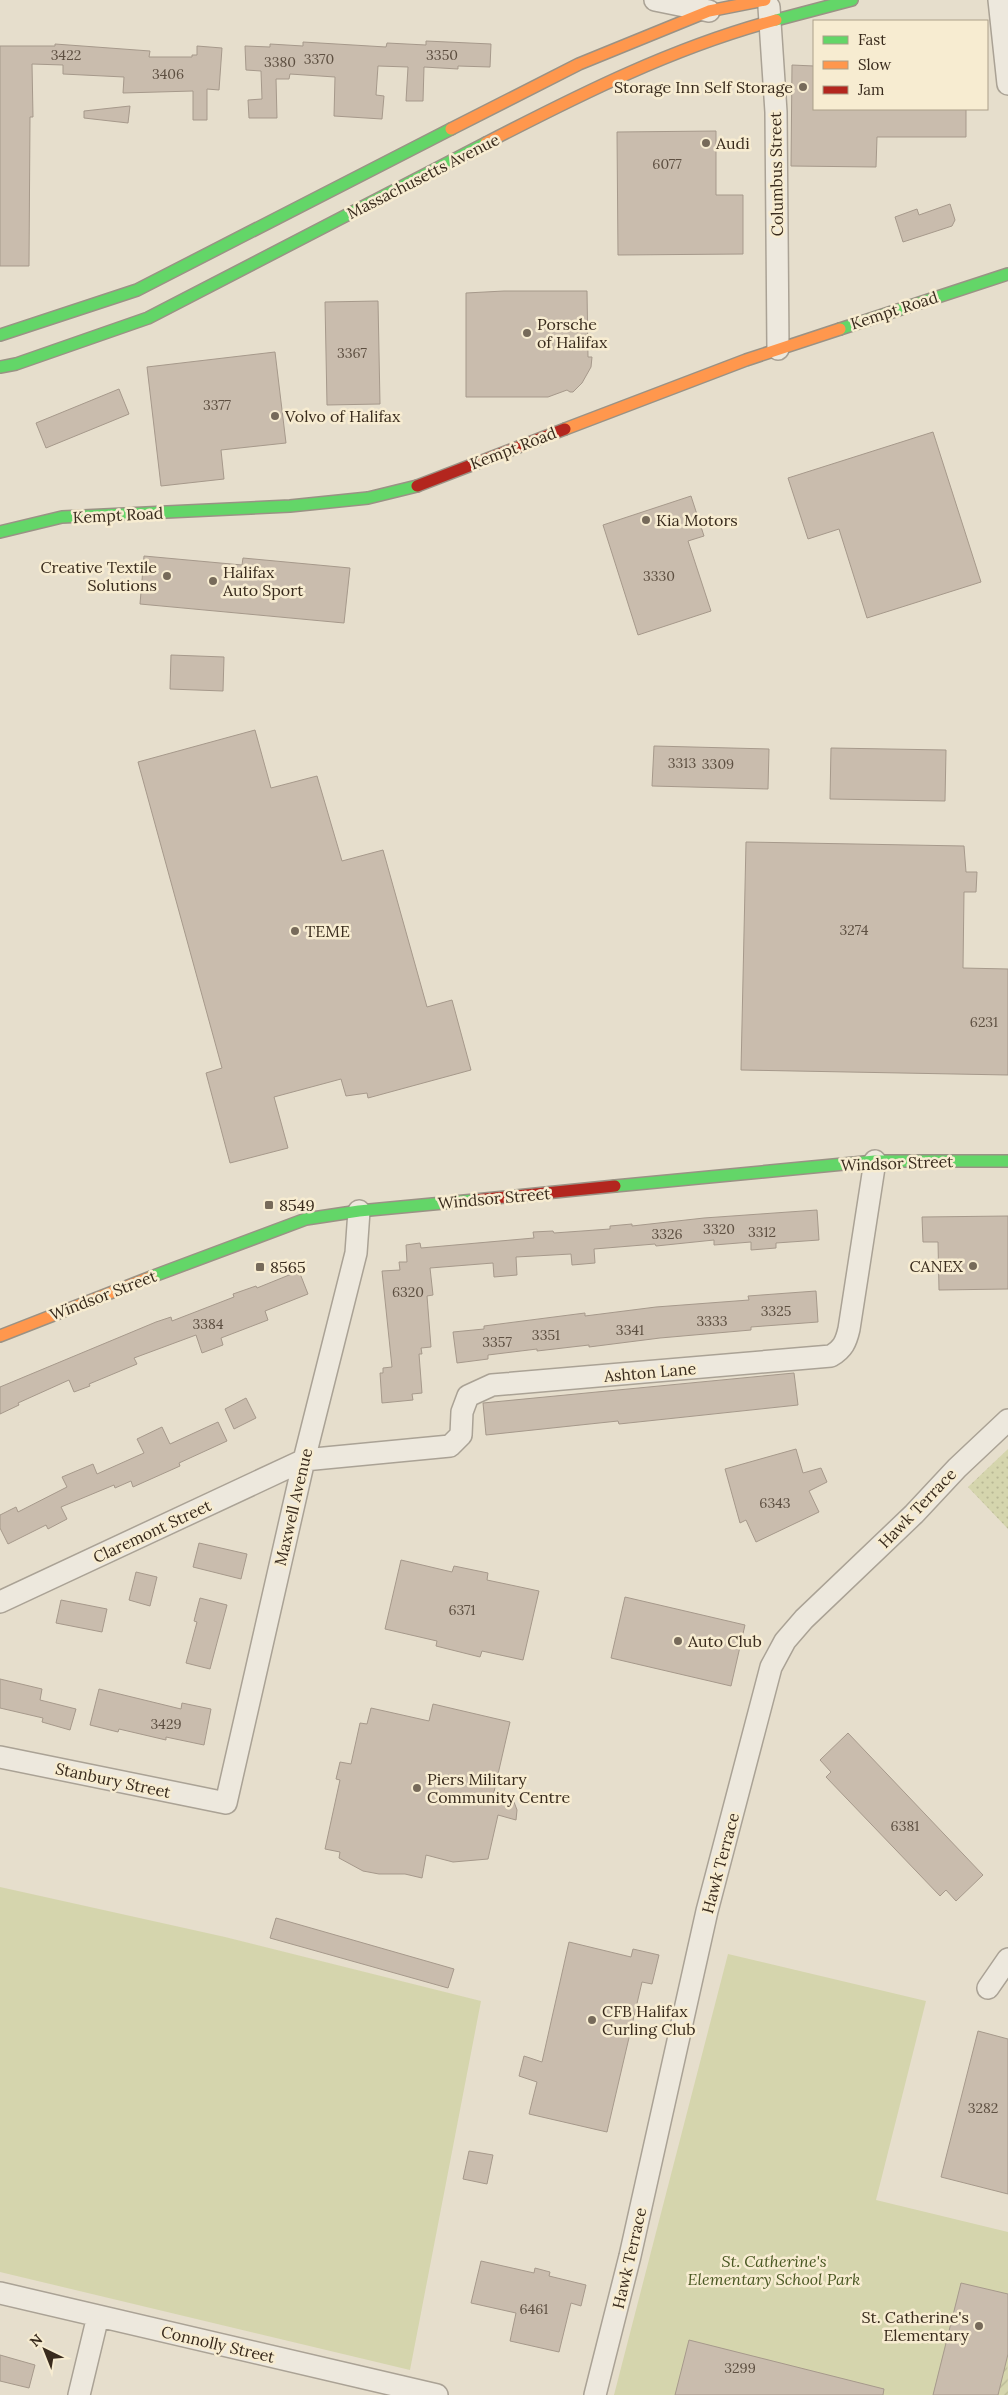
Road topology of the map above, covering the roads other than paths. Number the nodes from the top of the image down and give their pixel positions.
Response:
1 (655, 0) edge
2 (767, 0) edge
3 (852, 0) edge
4 (1000, 0) edge
5 (709, 11) junction
6 (768, 22) junction
7 (1008, 84) edge
8 (1008, 274) edge
9 (0, 335) edge
10 (778, 349) junction
11 (0, 367) edge
12 (0, 532) edge
13 (875, 1161) junction
14 (1008, 1161) edge
15 (359, 1211) junction
16 (0, 1336) edge
17 (1008, 1420) edge
18 (304, 1460) junction
19 (0, 1602) edge
20 (0, 1757) edge
21 (226, 1803) joint
22 (1008, 1959) edge
23 (988, 1988) dead end
24 (0, 2293) edge
25 (98, 2316) junction
26 (79, 2395) edge
27 (437, 2395) edge
28 (595, 2395) edge

1 - 5 street
2 - 5 street, Massachusetts Avenue
2 - 6 street, Columbus Street
3 - 6 street, Massachusetts Avenue
4 - 7 street
5 - 9 street, Massachusetts Avenue
6 - 10 street, Columbus Street
6 - 11 street, Massachusetts Avenue
8 - 10 street, Kempt Road
10 - 12 street, Kempt Road
13 - 14 street, Windsor Street
13 - 15 street, Windsor Street
13 - 18 street, Ashton Lane
15 - 16 street, Windsor Street
15 - 18 street, Maxwell Avenue
17 - 28 street, Hawk Terrace
18 - 19 street, Claremont Street
18 - 21 street, Maxwell Avenue
20 - 21 street, Stanbury Street
22 - 23 street
24 - 25 street, Connolly Street
25 - 26 street
25 - 27 street, Connolly Street

